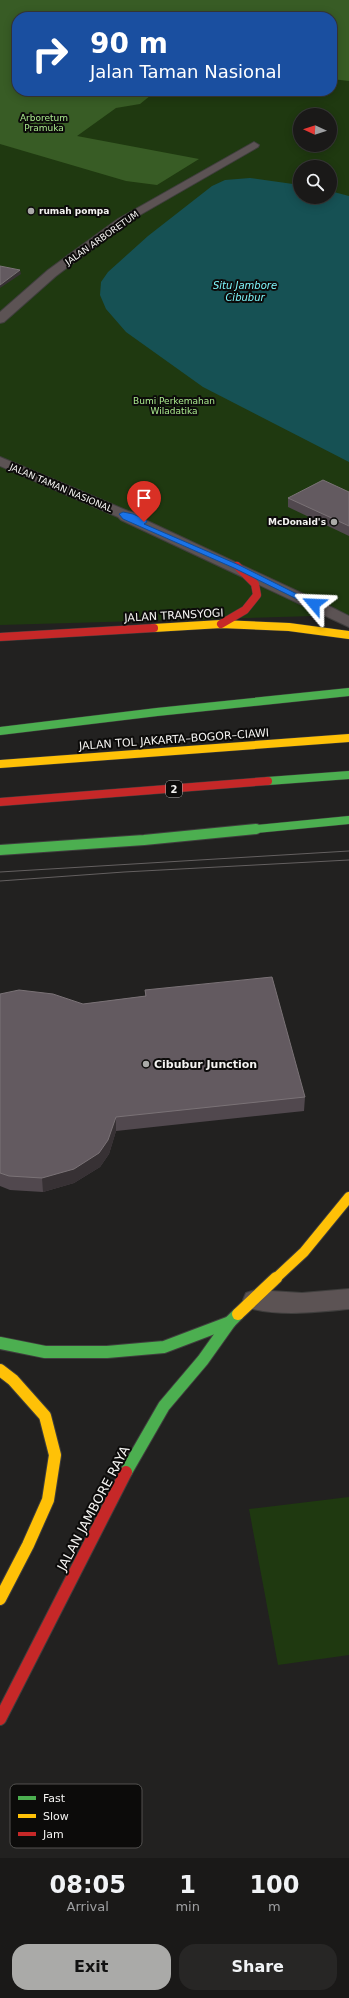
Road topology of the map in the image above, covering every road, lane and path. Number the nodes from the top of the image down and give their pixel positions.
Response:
1 (254, 145) dead end
2 (1, 318) edge
3 (0, 461) edge
4 (237, 566) junction
5 (349, 622) edge
6 (221, 624) junction
7 (349, 635) edge
8 (0, 637) edge
9 (349, 692) edge
10 (0, 731) edge
11 (349, 738) edge
12 (0, 764) edge
13 (349, 775) edge
14 (0, 802) edge
15 (349, 820) edge
16 (0, 850) edge
17 (349, 1197) edge
18 (349, 1299) edge
19 (255, 1300) junction
20 (230, 1322) junction
21 (0, 1343) edge
22 (0, 1370) edge
23 (0, 1599) edge
24 (0, 1719) edge

1 - 2 street, JALAN ARBORETUM
3 - 4 street, JALAN TAMAN NASIONAL
4 - 5 street, JALAN TAMAN NASIONAL
4 - 6 main road
6 - 7 main road, JALAN TRANSYOGI
6 - 8 main road, JALAN TRANSYOGI
9 - 10 main road
11 - 12 main road, JALAN TOL JAKARTA–BOGOR–CIAWI
13 - 14 main road, 2
15 - 16 main road
17 - 19 main road, JALAN JAMBORE RAYA
18 - 19 street
19 - 20 main road, JALAN JAMBORE RAYA
20 - 21 main road, JALAN JAMBORE RAYA
20 - 24 main road, JALAN JAMBORE RAYA
22 - 23 main road

